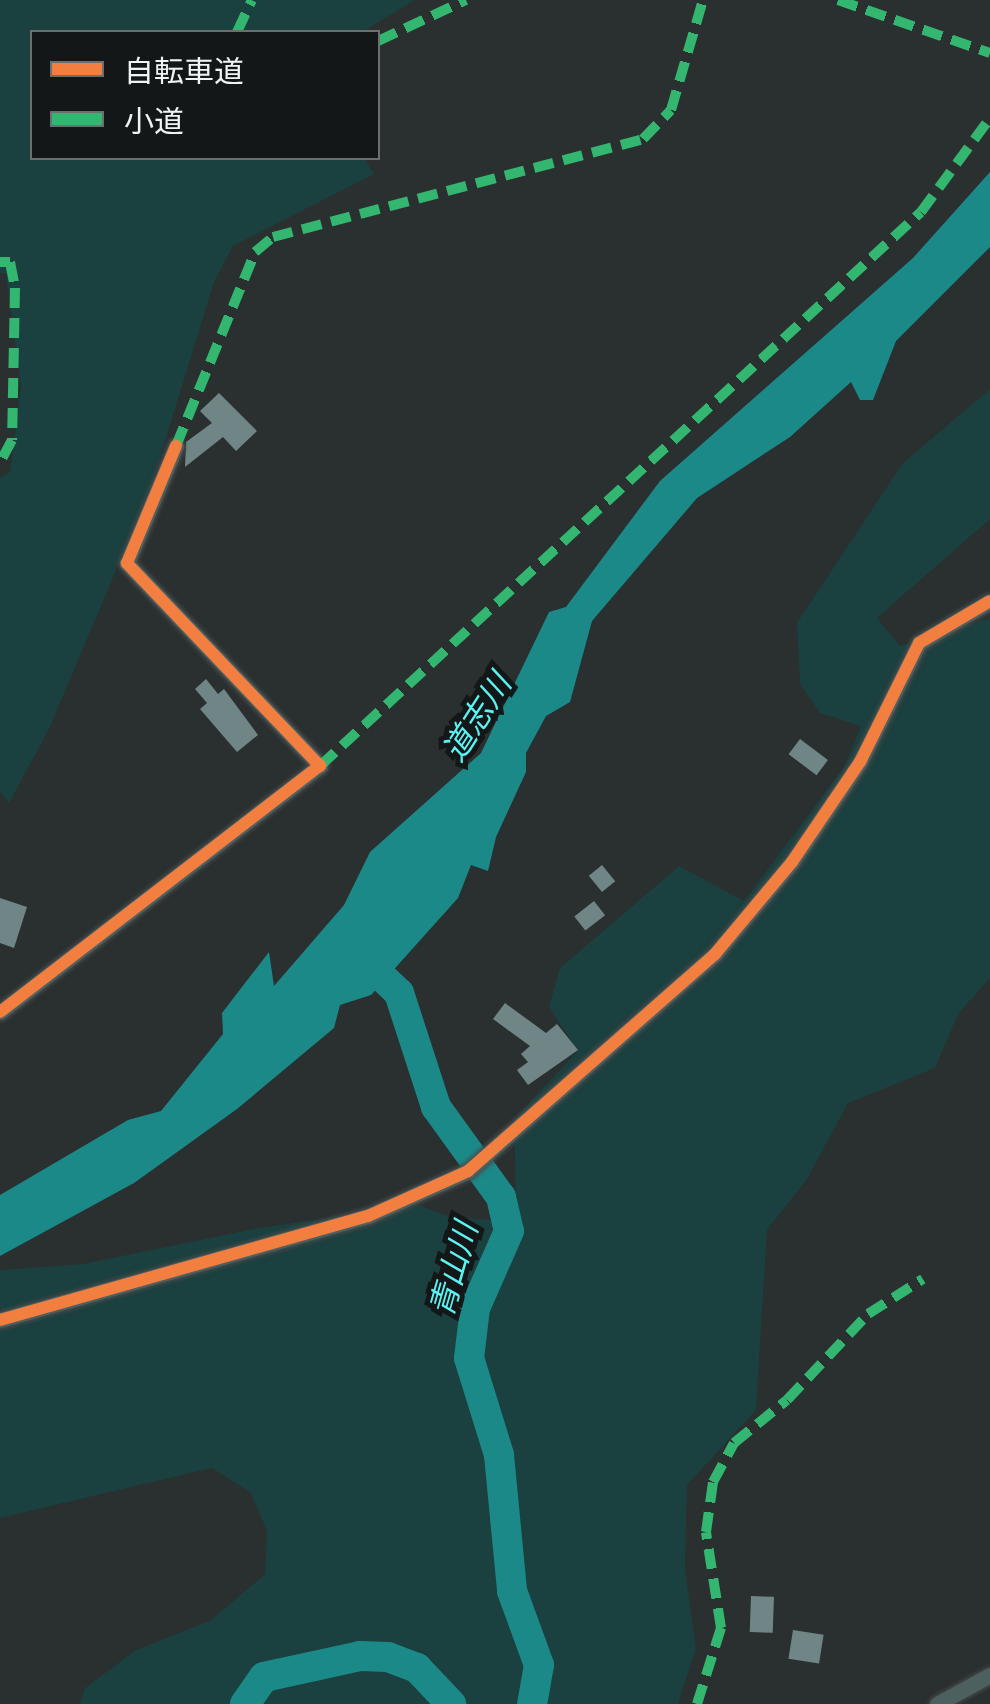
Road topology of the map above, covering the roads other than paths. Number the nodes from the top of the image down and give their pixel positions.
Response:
1 (176, 446) dead end
2 (990, 601) edge
3 (0, 1012) edge
4 (0, 1320) edge
5 (990, 1675) edge
6 (937, 1704) edge

1 - 3 street
2 - 4 street
5 - 6 street

